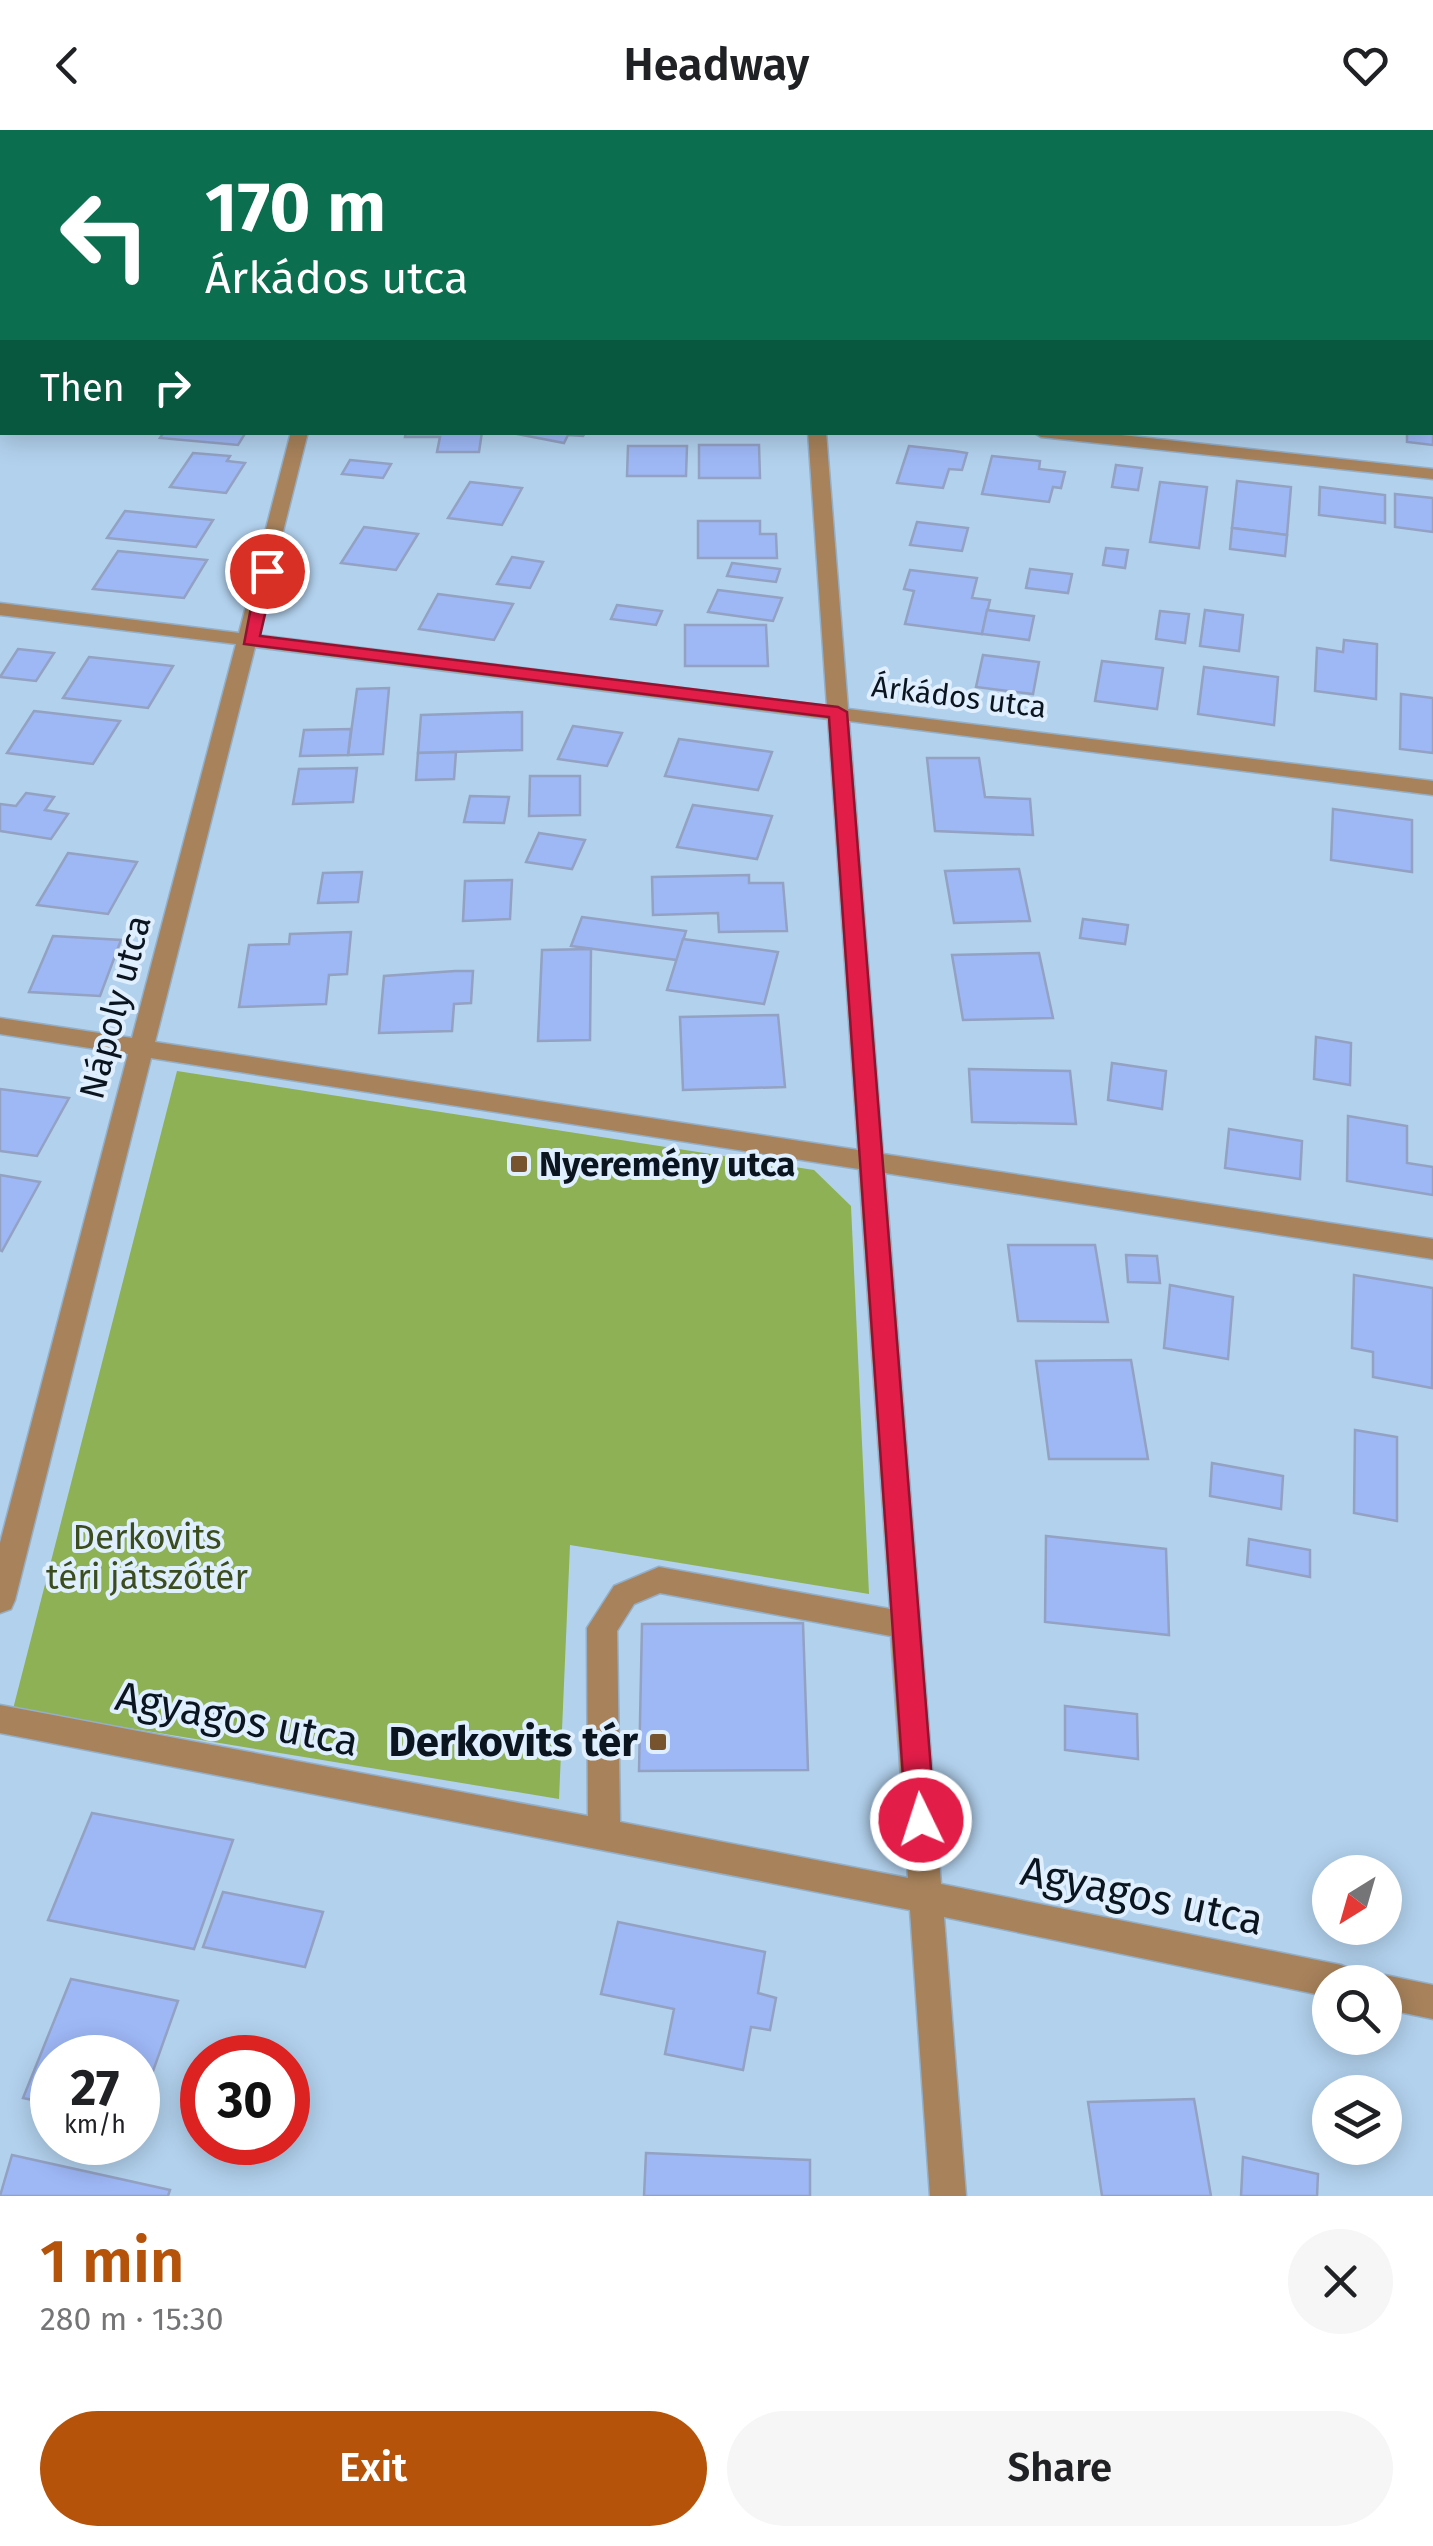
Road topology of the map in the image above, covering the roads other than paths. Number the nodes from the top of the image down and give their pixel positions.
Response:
1 (299, 435) edge
2 (816, 435) edge
3 (1069, 435) edge
4 (1433, 474) edge
5 (0, 609) edge
6 (250, 640) junction
7 (838, 712) junction
8 (1433, 788) edge
9 (0, 1026) edge
10 (140, 1048) junction
11 (872, 1162) junction
12 (1433, 1249) edge
13 (0, 1600) edge
14 (907, 1626) junction
15 (0, 1719) edge
16 (604, 1835) junction
17 (926, 1897) junction
18 (1312, 1976) edge
19 (1402, 1996) edge
20 (1433, 2002) edge
21 (948, 2196) edge

1 - 6 street, Nápoly utca
2 - 7 street
3 - 4 street
5 - 6 street, Árkádos utca
6 - 7 street, Árkádos utca
6 - 10 street, Nápoly utca
7 - 8 street, Árkádos utca
7 - 11 street
9 - 10 street
10 - 11 street
10 - 13 street, Nápoly utca
11 - 12 street
11 - 14 street
14 - 16 street
14 - 17 street
15 - 16 street, Agyagos utca
16 - 17 street, Agyagos utca
17 - 18 street, Agyagos utca
17 - 21 street
19 - 20 street

